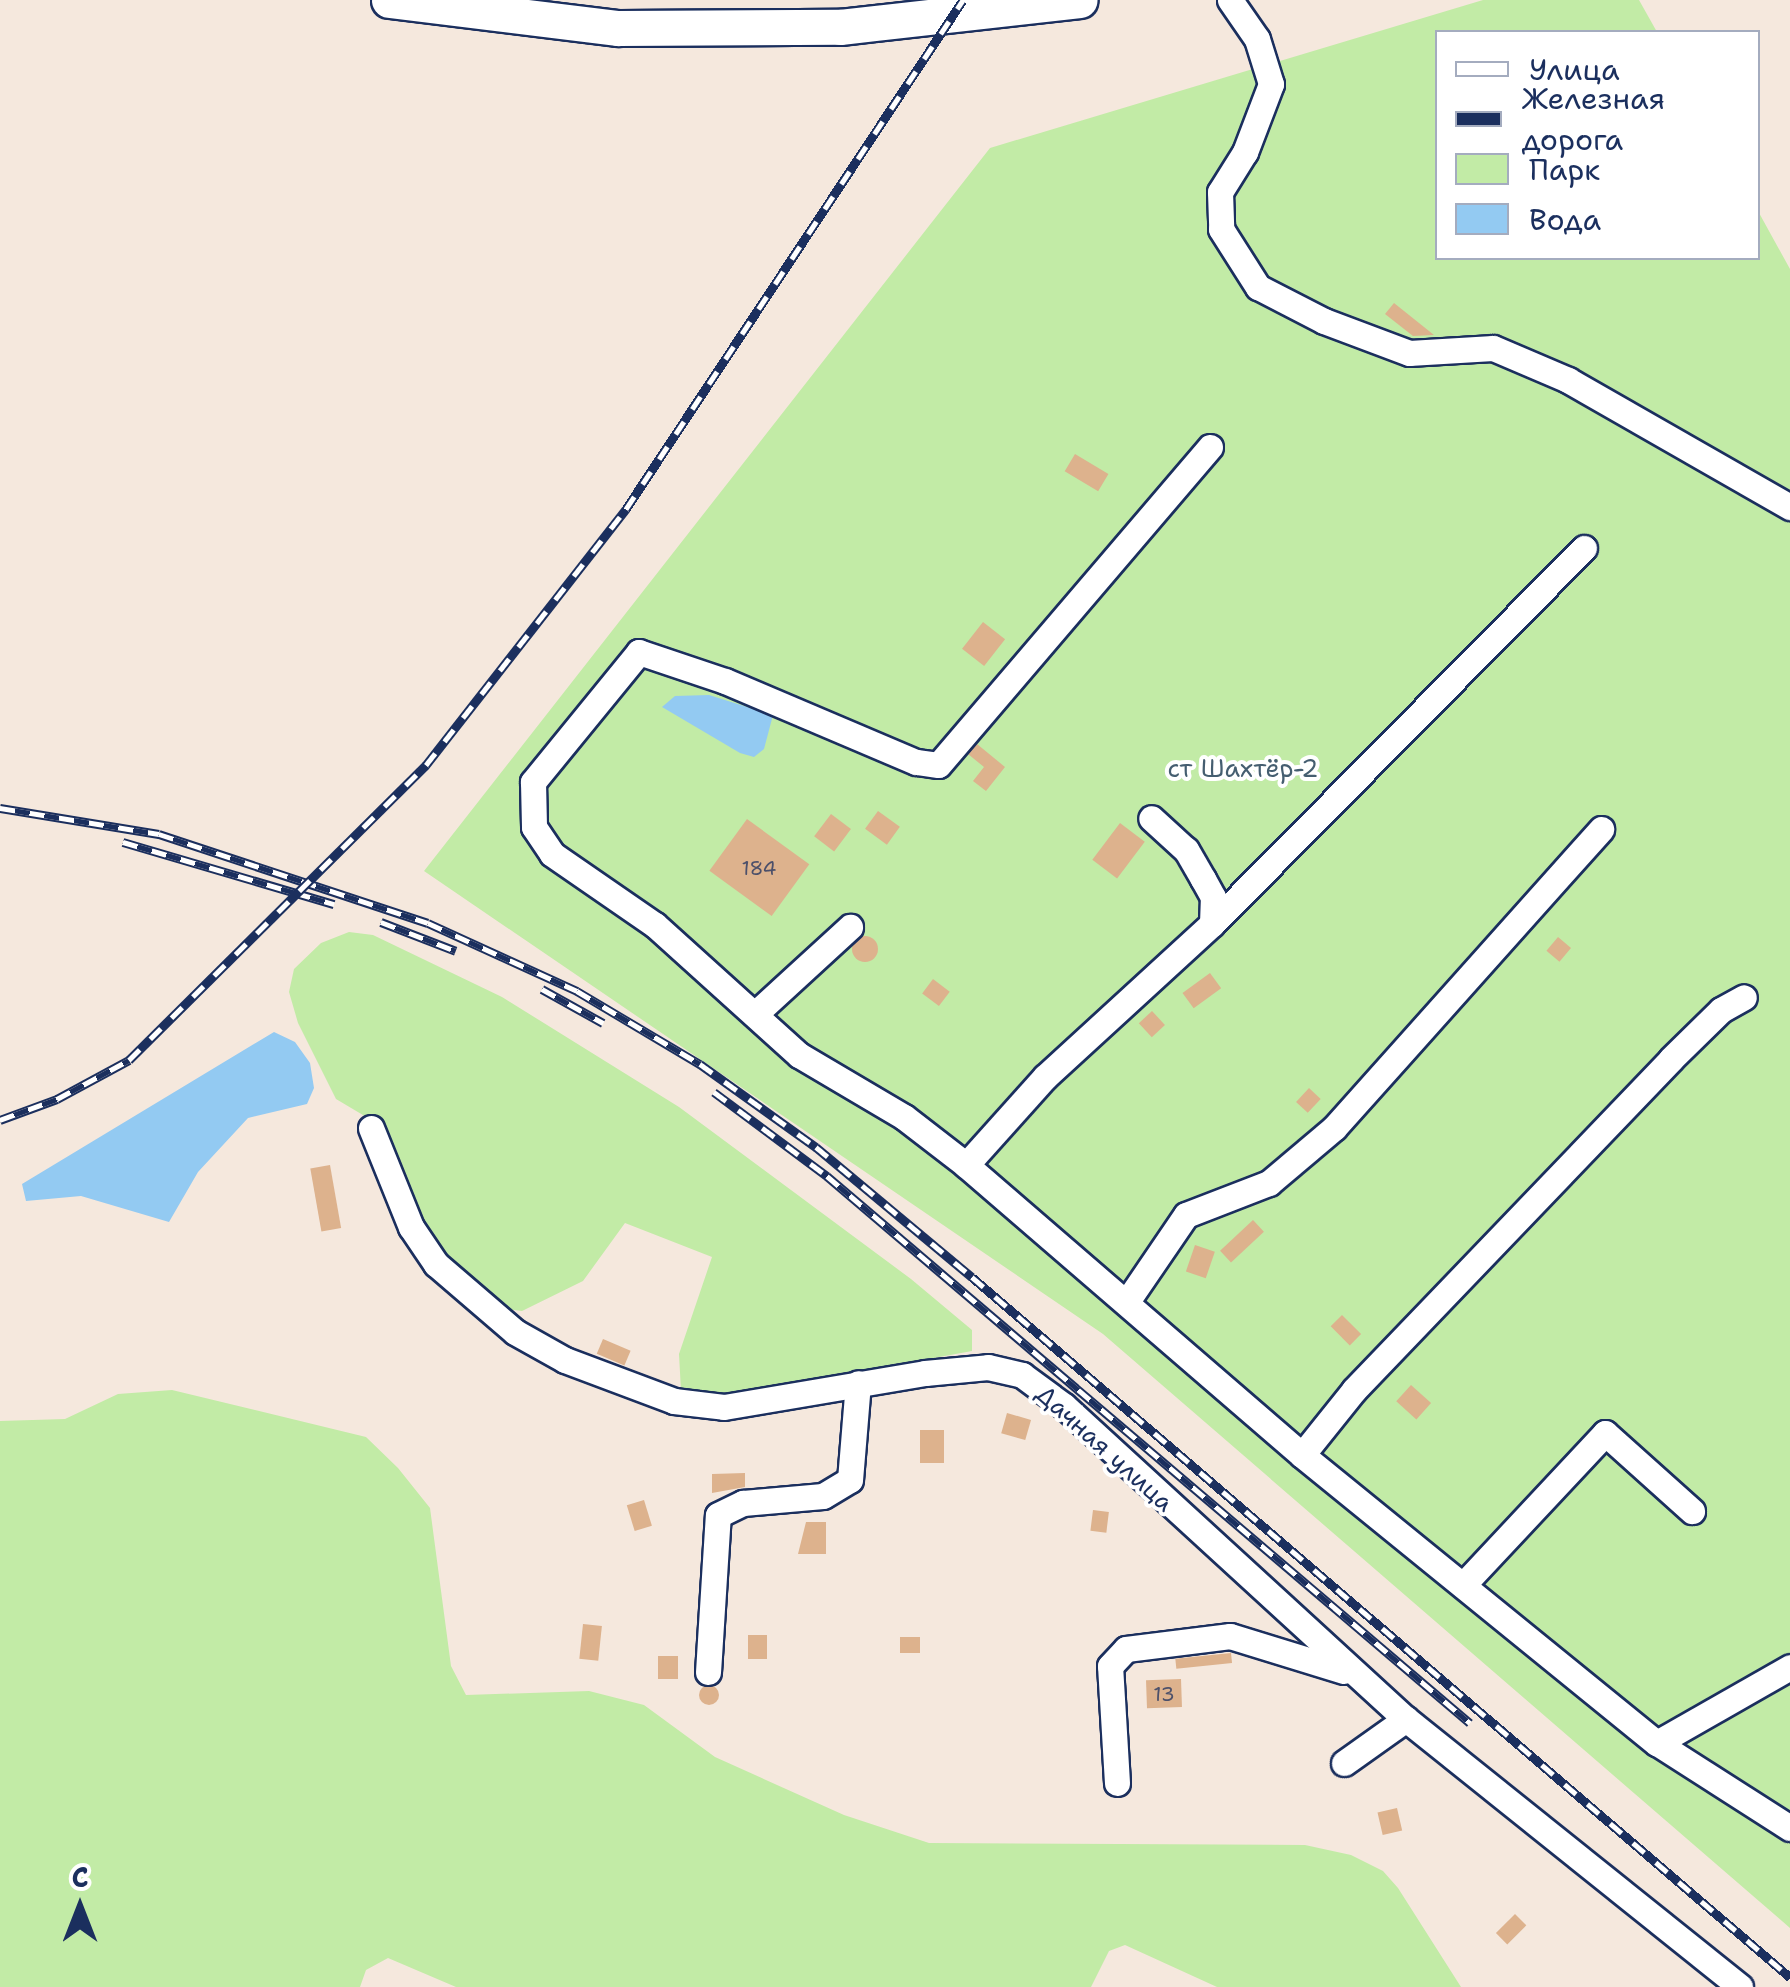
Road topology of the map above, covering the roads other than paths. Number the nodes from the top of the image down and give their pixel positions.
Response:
1 (389, 0) edge
2 (1079, 0) edge
3 (1230, 0) edge
4 (1210, 447) dead end
5 (1790, 507) edge
6 (1584, 548) dead end
7 (1151, 818) dead end
8 (1601, 829) dead end
9 (1212, 924) junction
10 (850, 927) dead end
11 (1744, 997) dead end
12 (756, 1014) junction
13 (371, 1128) dead end
14 (966, 1165) junction
15 (1128, 1300) junction
16 (858, 1383) junction
17 (1302, 1455) junction
18 (1692, 1511) dead end
19 (1462, 1585) junction
20 (1790, 1667) edge
21 (708, 1672) dead end
22 (1355, 1675) junction
23 (1406, 1720) junction
24 (1658, 1743) junction
25 (1344, 1763) dead end
26 (1117, 1783) dead end
27 (1790, 1828) edge
28 (1740, 1987) edge

1 - 2 highway
3 - 5 street
4 - 12 street
6 - 9 street
7 - 9 street
8 - 15 street
9 - 14 street
10 - 12 street
11 - 17 street
12 - 14 street
13 - 16 street, Дачная улица
14 - 15 street
15 - 17 street
16 - 21 street
16 - 22 street, Дачная улица
17 - 19 street
18 - 19 street
19 - 24 street
20 - 24 street
22 - 23 street, Дачная улица
22 - 26 street
23 - 25 street
23 - 28 street, Дачная улица
24 - 27 street

